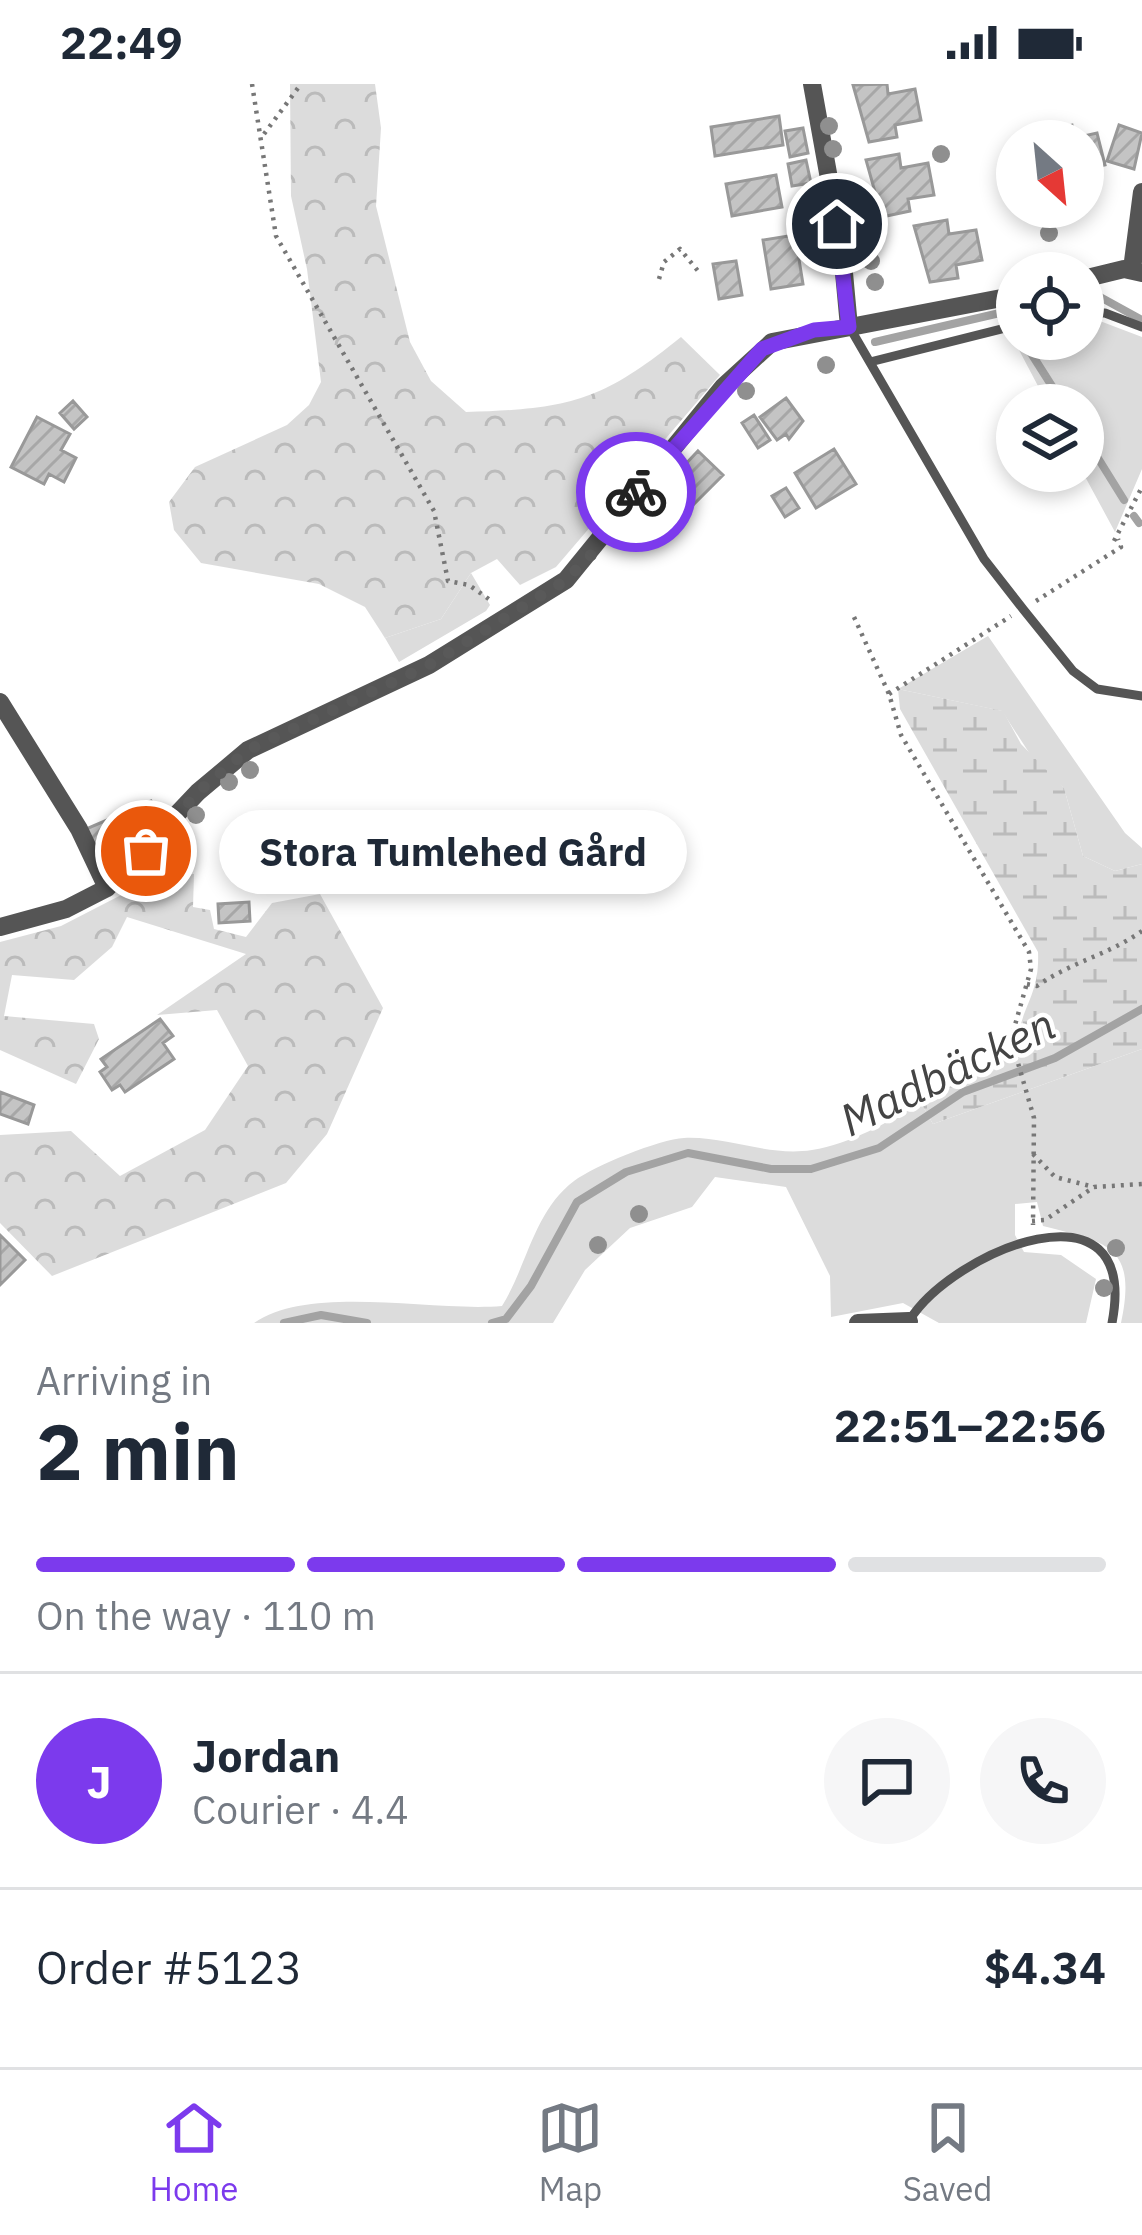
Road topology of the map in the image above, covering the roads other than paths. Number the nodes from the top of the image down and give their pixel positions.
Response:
1 (812, 84) edge
2 (1142, 192) edge
3 (1137, 271) edge
4 (1104, 276) edge
5 (996, 300) edge
6 (1104, 314) edge
7 (849, 327) junction
8 (1142, 327) edge
9 (996, 330) edge
10 (870, 362) junction
11 (1142, 696) edge
12 (0, 702) edge
13 (107, 888) junction
14 (0, 927) edge
15 (909, 1321) edge
16 (858, 1323) edge
17 (1112, 1323) edge

1 - 7 street
2 - 3 street
3 - 4 street
5 - 7 street
6 - 8 lane
7 - 10 lane
7 - 13 street
9 - 10 lane
10 - 11 lane
12 - 13 street
13 - 14 street
15 - 16 street
15 - 17 lane

